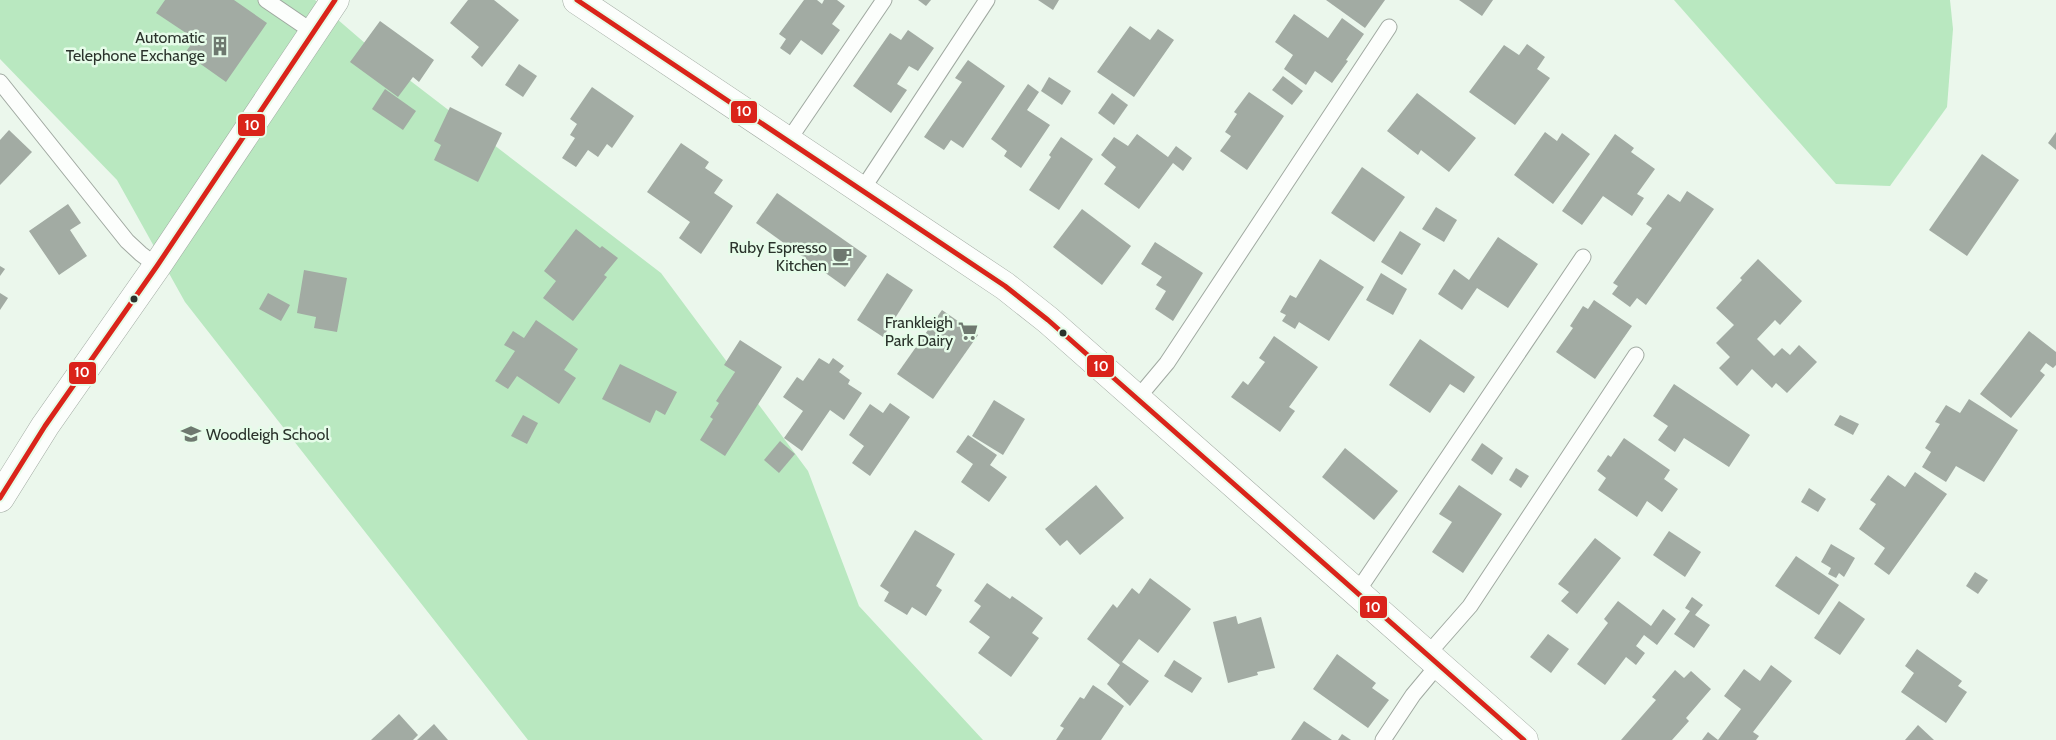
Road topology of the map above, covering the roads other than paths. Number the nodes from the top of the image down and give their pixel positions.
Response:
1 (266, 0) edge
2 (335, 0) edge
3 (577, 0) edge
4 (884, 0) edge
5 (987, 0) edge
6 (1389, 27) dead end
7 (314, 32) junction
8 (0, 82) edge
9 (788, 141) junction
10 (862, 190) junction
11 (1583, 257) dead end
12 (157, 266) junction
13 (1636, 354) dead end
14 (1136, 400) junction
15 (0, 498) edge
16 (1357, 592) junction
17 (1432, 660) junction
18 (1383, 740) edge
19 (1524, 740) edge

1 - 7 lane
2 - 7 street
3 - 9 street
4 - 9 lane
5 - 10 lane
6 - 14 lane
7 - 12 street
8 - 12 lane
9 - 10 street
10 - 14 street
11 - 16 lane
12 - 15 street
13 - 17 lane
14 - 16 street
16 - 17 street
17 - 18 lane
17 - 19 street

